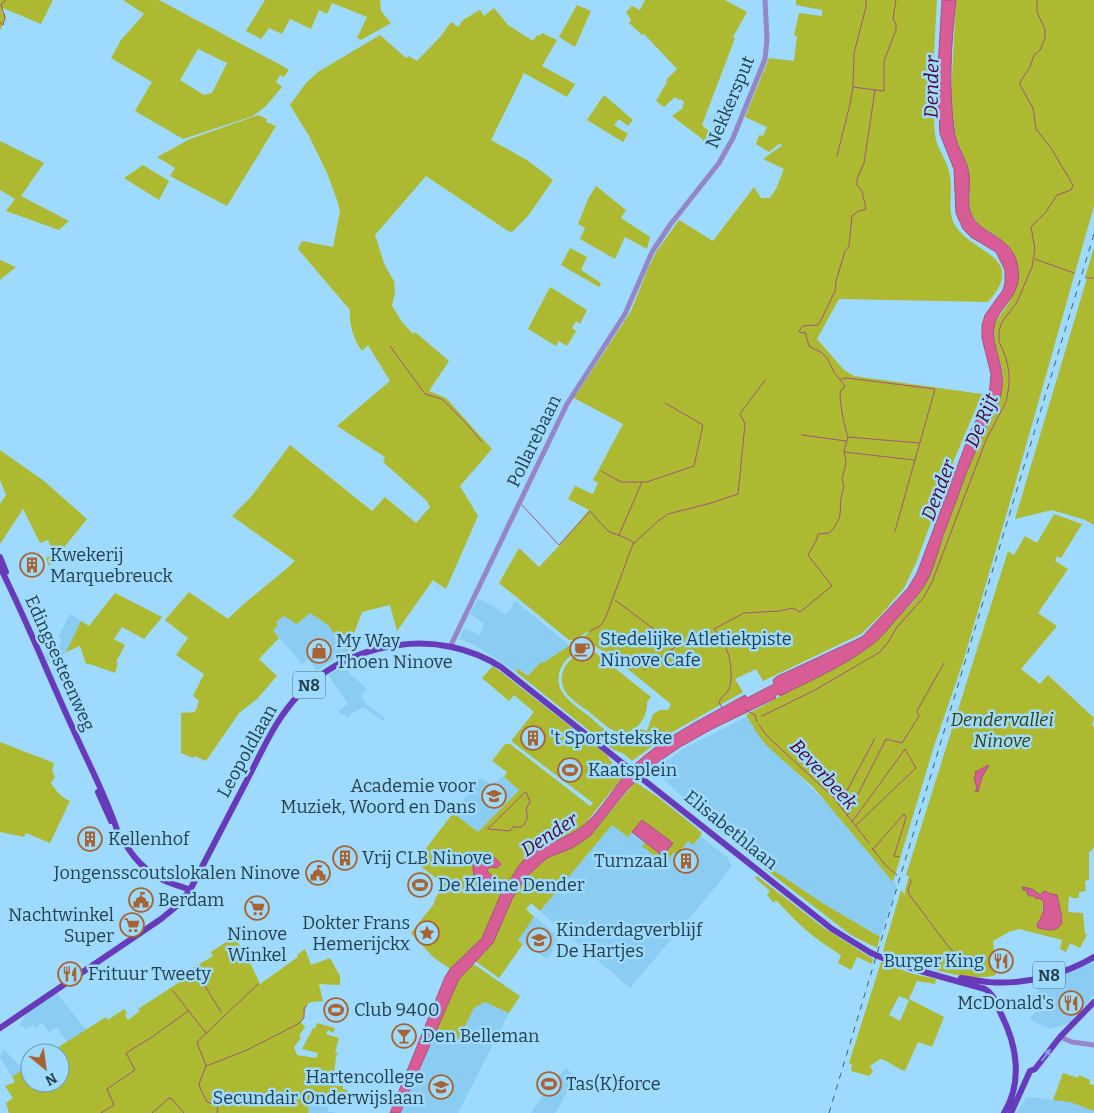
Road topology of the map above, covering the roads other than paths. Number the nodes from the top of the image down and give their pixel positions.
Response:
1 (765, 0) edge
2 (652, 252) joint
3 (0, 557) edge
4 (0, 567) edge
5 (14, 594) junction
6 (450, 646) junction
7 (190, 890) junction
8 (1094, 957) edge
9 (938, 975) junction
10 (1001, 982) junction
11 (991, 994) junction
12 (1094, 1002) edge
13 (0, 1028) edge
14 (1060, 1037) junction
15 (1094, 1045) edge
16 (1016, 1059) junction
17 (1030, 1071) junction
18 (1004, 1113) edge
19 (1011, 1113) edge

1 - 2 street, Nekkersput
2 - 6 street, Pollarebaan
3 - 5 main road, Edingsesteenweg
4 - 5 main road, Edingsesteenweg
5 - 7 main road, Edingsesteenweg
6 - 7 main road, Leopoldlaan / N8
6 - 9 main road, Elisabethlaan / N8, bridge
7 - 13 main road, N8
8 - 10 main road, N8
9 - 10 main road, N8
9 - 11 main road, N8
10 - 11 main road
11 - 16 main road
12 - 14 main road
14 - 15 street
17 -> 14 main road
16 - 17 main road
16 - 18 main road
17 - 19 main road

